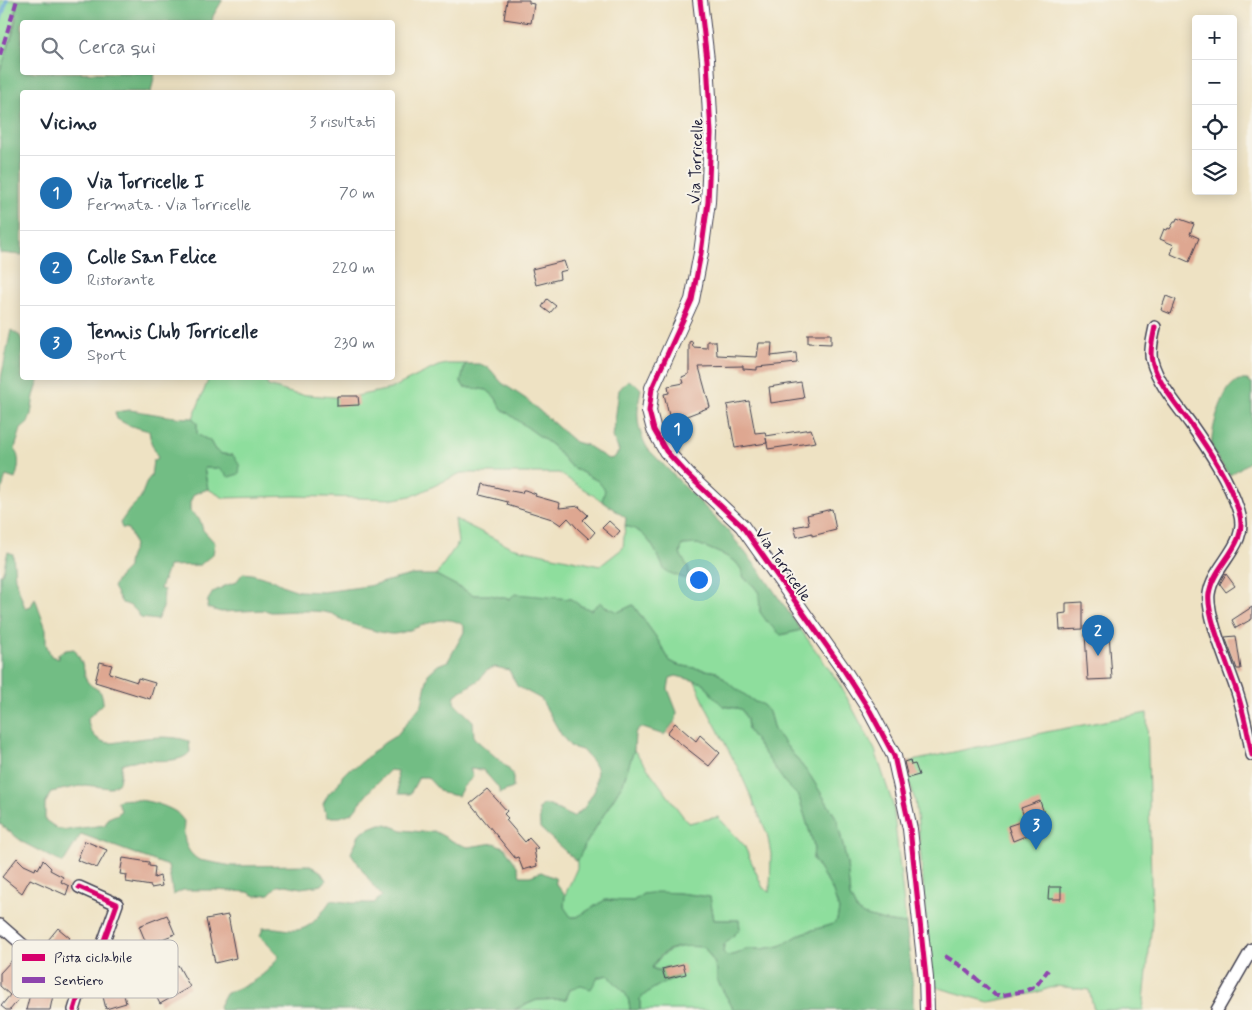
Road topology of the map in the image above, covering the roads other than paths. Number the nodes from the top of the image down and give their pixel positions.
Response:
1 (700, 0) edge
2 (1155, 327) dead end
3 (1252, 755) edge
4 (79, 887) dead end
5 (0, 925) edge
6 (17, 940) edge
7 (104, 940) edge
8 (1252, 949) edge
9 (78, 998) edge
10 (74, 1010) edge
11 (927, 1010) edge
12 (1217, 1010) edge

1 - 11 street, Via Torricelle
2 - 3 street
4 - 7 street
5 - 6 street
8 - 12 street
9 - 10 street

